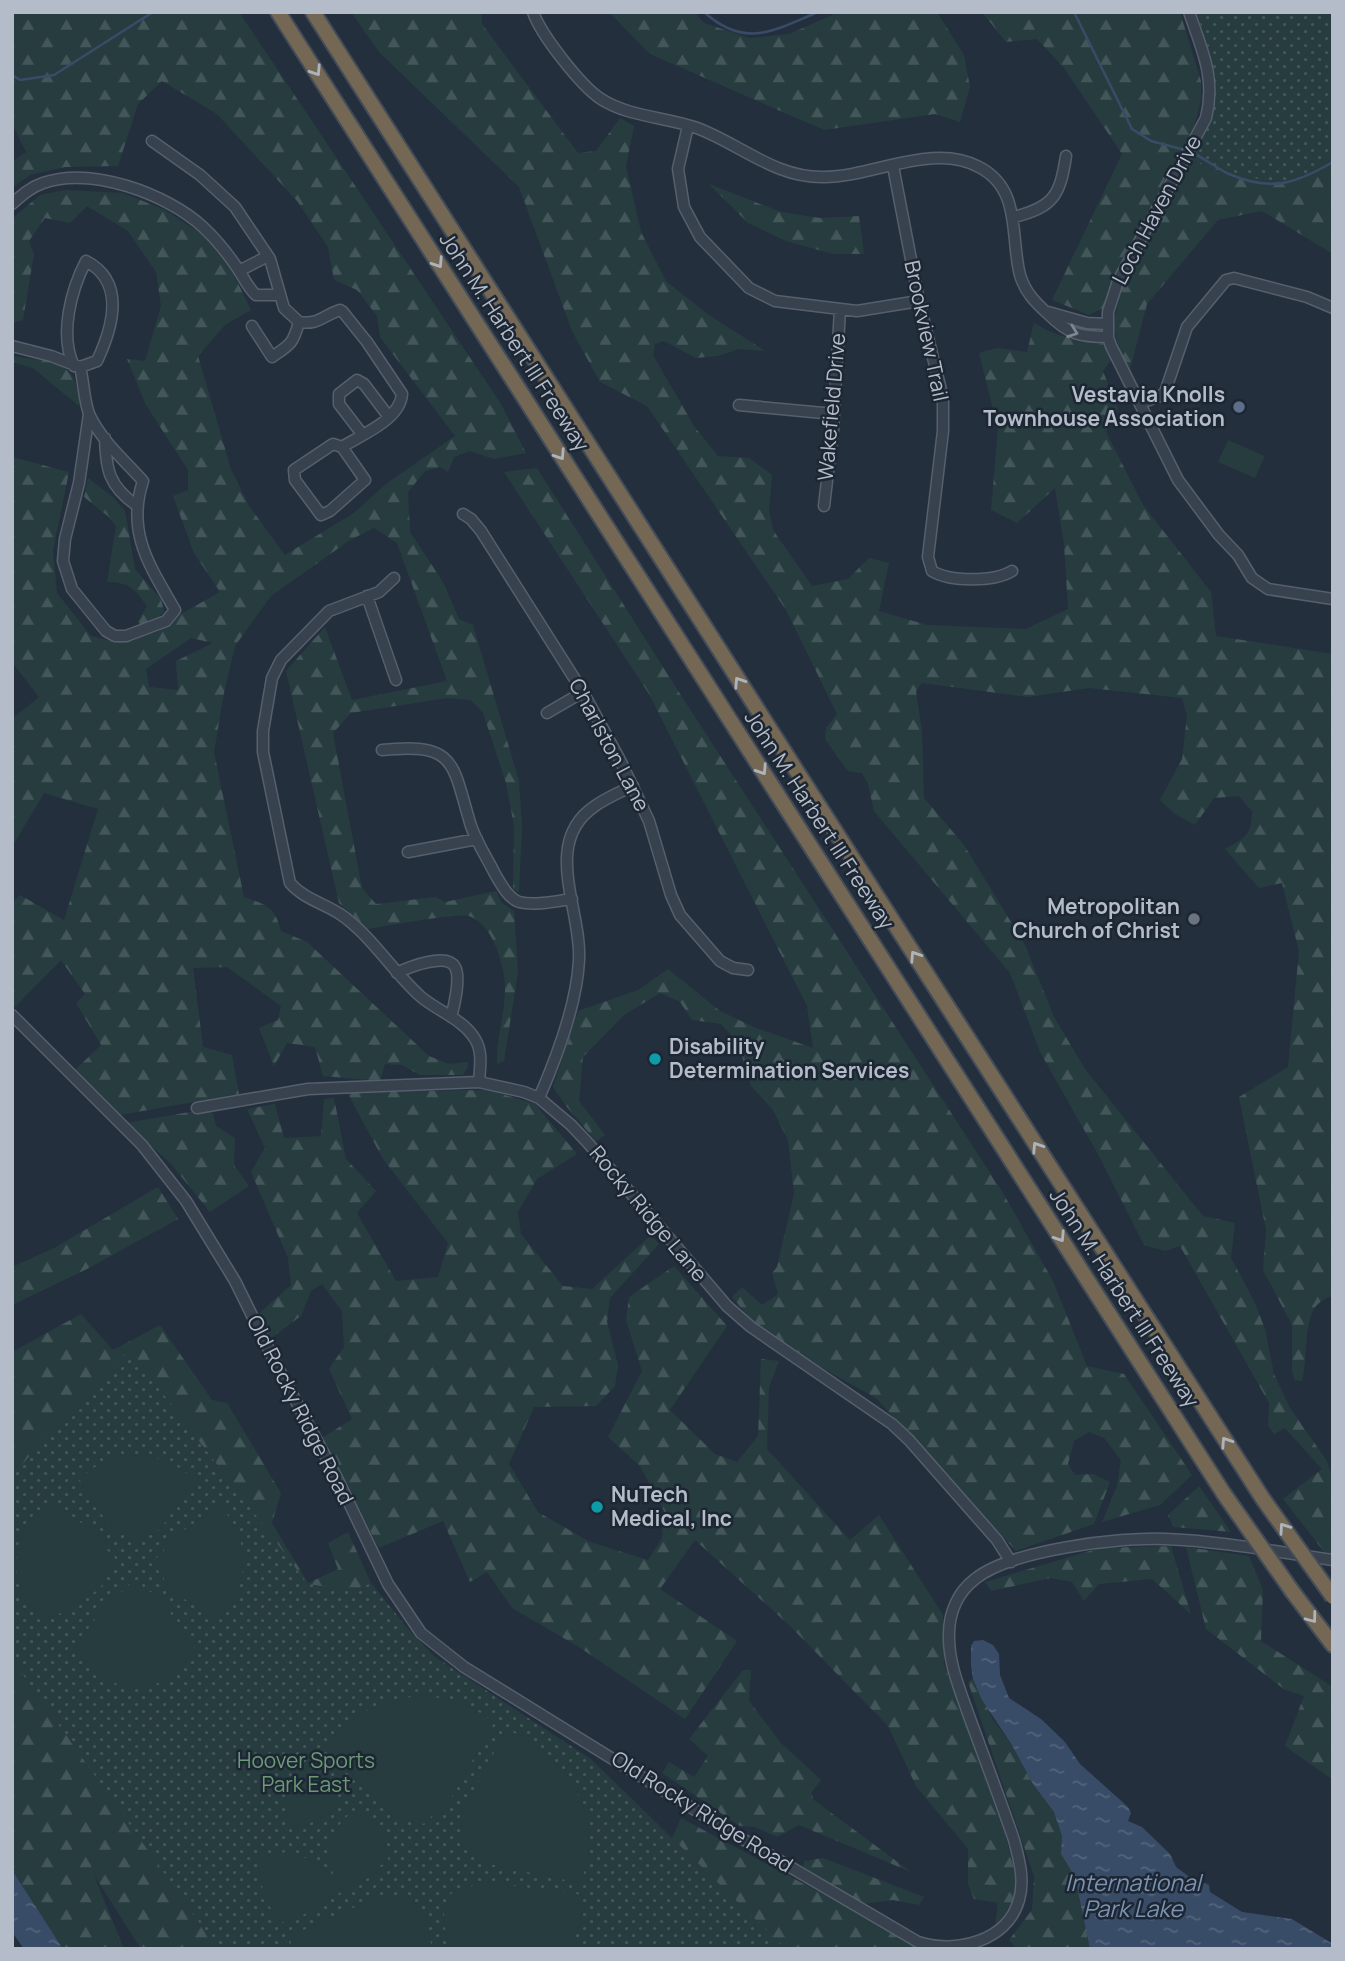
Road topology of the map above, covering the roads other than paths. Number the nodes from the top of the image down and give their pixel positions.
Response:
1 (313, 12) edge
2 (533, 12) edge
3 (1189, 12) edge
4 (279, 13) edge
5 (688, 125) junction
6 (152, 141) dead end
7 (1066, 156) dead end
8 (893, 166) junction
9 (12, 204) edge
10 (1014, 217) junction
11 (268, 256) junction
12 (239, 271) junction
13 (279, 295) junction
14 (919, 301) junction
15 (1333, 308) edge
16 (841, 309) junction
17 (1044, 311) junction
18 (299, 322) junction
19 (1108, 324) junction
20 (252, 326) dead end
21 (1108, 337) junction
22 (12, 346) edge
23 (77, 367) junction
24 (1141, 403) junction
25 (739, 405) dead end
26 (89, 414) junction
27 (834, 414) junction
28 (389, 417) junction
29 (362, 435) junction
30 (104, 438) junction
31 (342, 447) junction
32 (136, 505) junction
33 (824, 506) dead end
34 (463, 514) dead end
35 (1012, 571) dead end
36 (394, 578) dead end
37 (367, 596) junction
38 (1333, 599) edge
39 (396, 680) dead end
40 (583, 692) junction
41 (547, 713) dead end
42 (382, 750) dead end
43 (633, 786) junction
44 (477, 839) junction
45 (408, 852) dead end
46 (572, 899) junction
47 (748, 970) dead end
48 (397, 973) junction
49 (12, 1015) edge
50 (451, 1017) junction
51 (479, 1082) junction
52 (539, 1098) junction
53 (197, 1108) dead end
54 (1333, 1560) edge
55 (1011, 1562) junction
56 (1333, 1597) edge
57 (1333, 1645) edge

56 -> 1 highway, John M. Harbert III Freeway, bridge
2 - 5 street
3 - 19 street, Loch Haven Drive
4 -> 57 highway, John M. Harbert III Freeway, bridge
5 - 8 street
5 - 16 street
6 - 11 street
7 - 10 street
8 - 10 street
8 - 14 street, Brookview Trail
9 - 12 street
10 - 17 street
11 - 12 street
11 - 13 street
12 - 13 street
13 - 18 street
14 - 16 street
14 - 35 street, Brookview Trail
15 - 24 street
16 - 27 street, Wakefield Drive
17 - 19 street
17 -> 21 street
18 - 20 street
18 - 28 street
19 - 21 street, Loch Haven Drive
21 - 24 street, Loch Haven Drive
22 - 23 street
23 - 23 street
23 - 26 street
24 - 38 street, Loch Haven Drive
25 - 27 street
26 - 30 street
26 - 32 street
27 - 33 street, Wakefield Drive
28 - 29 street
28 - 29 street
29 - 31 street
30 - 32 street
30 - 32 street
31 - 31 street
34 - 40 street, Charlston Lane
36 - 37 street
37 - 39 street
37 - 48 street
40 - 41 street
40 - 43 street, Charlston Lane
42 - 44 street
43 - 46 street
43 - 47 street, Charlston Lane
44 - 45 street
44 - 46 street
46 - 52 street
48 - 50 street
48 - 50 street
49 - 55 street, Old Rocky Ridge Road
50 - 51 street
51 - 52 street, Rocky Ridge Lane
51 - 53 street, Rocky Ridge Lane
52 - 55 street, Rocky Ridge Lane
54 - 55 street, Old Rocky Ridge Road

